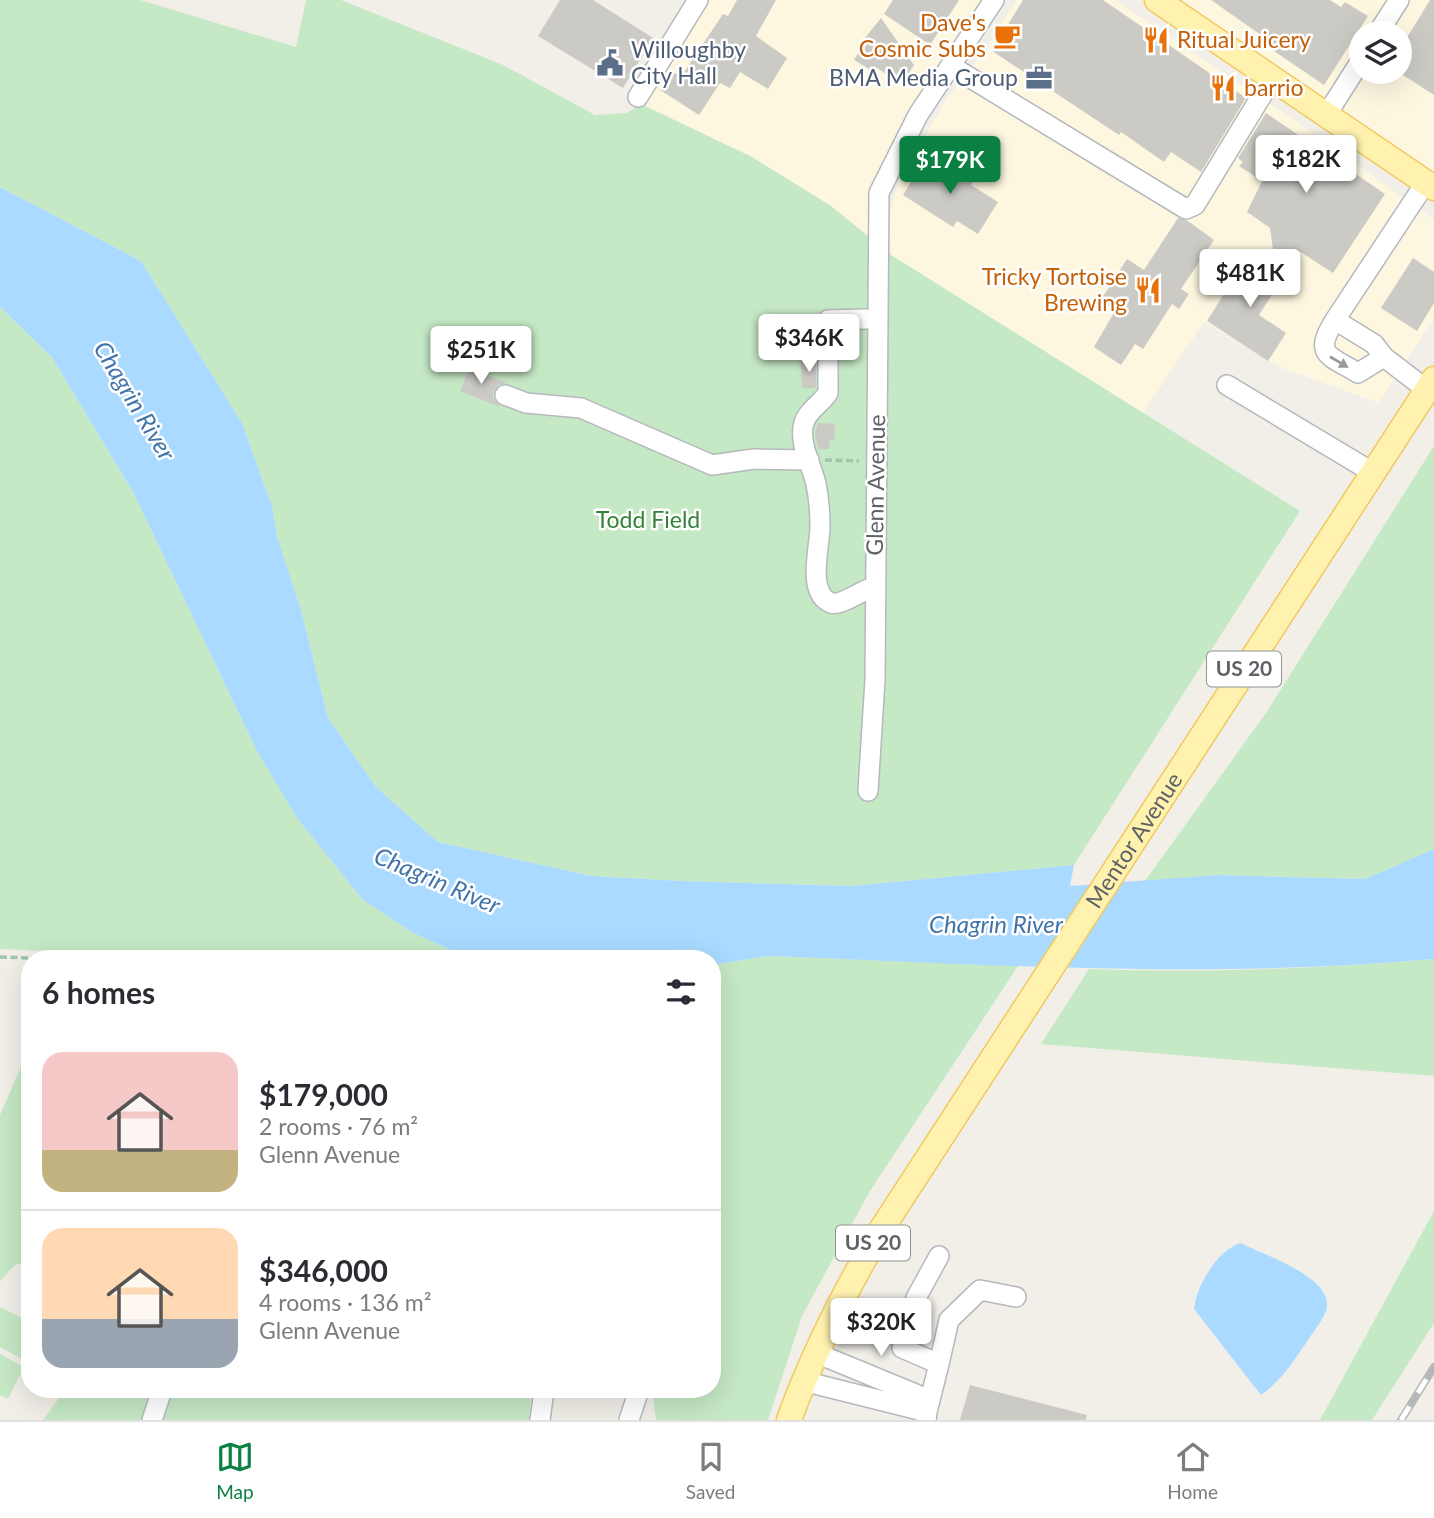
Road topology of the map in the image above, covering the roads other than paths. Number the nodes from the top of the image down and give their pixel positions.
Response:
1 (698, 0) edge
2 (994, 0) edge
3 (1157, 0) edge
4 (1399, 0) edge
5 (1386, 21) edge
6 (951, 66) junction
7 (1273, 77) junction
8 (1349, 79) edge
9 (638, 97) dead end
10 (1327, 114) junction
11 (1430, 185) edge
12 (866, 319) dead end
13 (1335, 320) junction
14 (1384, 357) junction
15 (1431, 384) edge
16 (1227, 385) dead end
17 (505, 395) dead end
18 (809, 460) junction
19 (1372, 472) junction
20 (874, 587) junction
21 (868, 791) dead end
22 (939, 1256) dead end
23 (1016, 1297) dead end
24 (816, 1353) junction
25 (939, 1364) junction
26 (803, 1381) junction
27 (159, 1398) edge
28 (543, 1398) edge
29 (636, 1398) edge
30 (928, 1411) edge
31 (152, 1420) edge
32 (540, 1420) edge
33 (629, 1420) edge
34 (789, 1420) edge

1 - 9 street
2 - 6 street, Glenn Avenue
3 - 7 main road
4 - 5 street
6 - 7 street
6 - 20 street, Glenn Avenue
7 - 10 main road
8 - 10 street
10 - 11 main road
11 - 13 street
12 - 18 street
13 - 14 street
13 -> 14 street
14 - 15 street
15 - 19 main road, Mentor Avenue / US 20
16 - 19 street
17 - 18 street
18 - 20 street
19 - 24 main road, Mentor Avenue / US 20
20 - 21 street, Glenn Avenue
22 - 25 street
23 - 25 street
24 - 26 main road, Mentor Avenue / US 20
24 - 30 street
25 - 30 street
26 - 30 street
26 - 34 main road, Mentor Avenue / US 20
27 - 31 street
28 - 32 street
29 - 33 street

